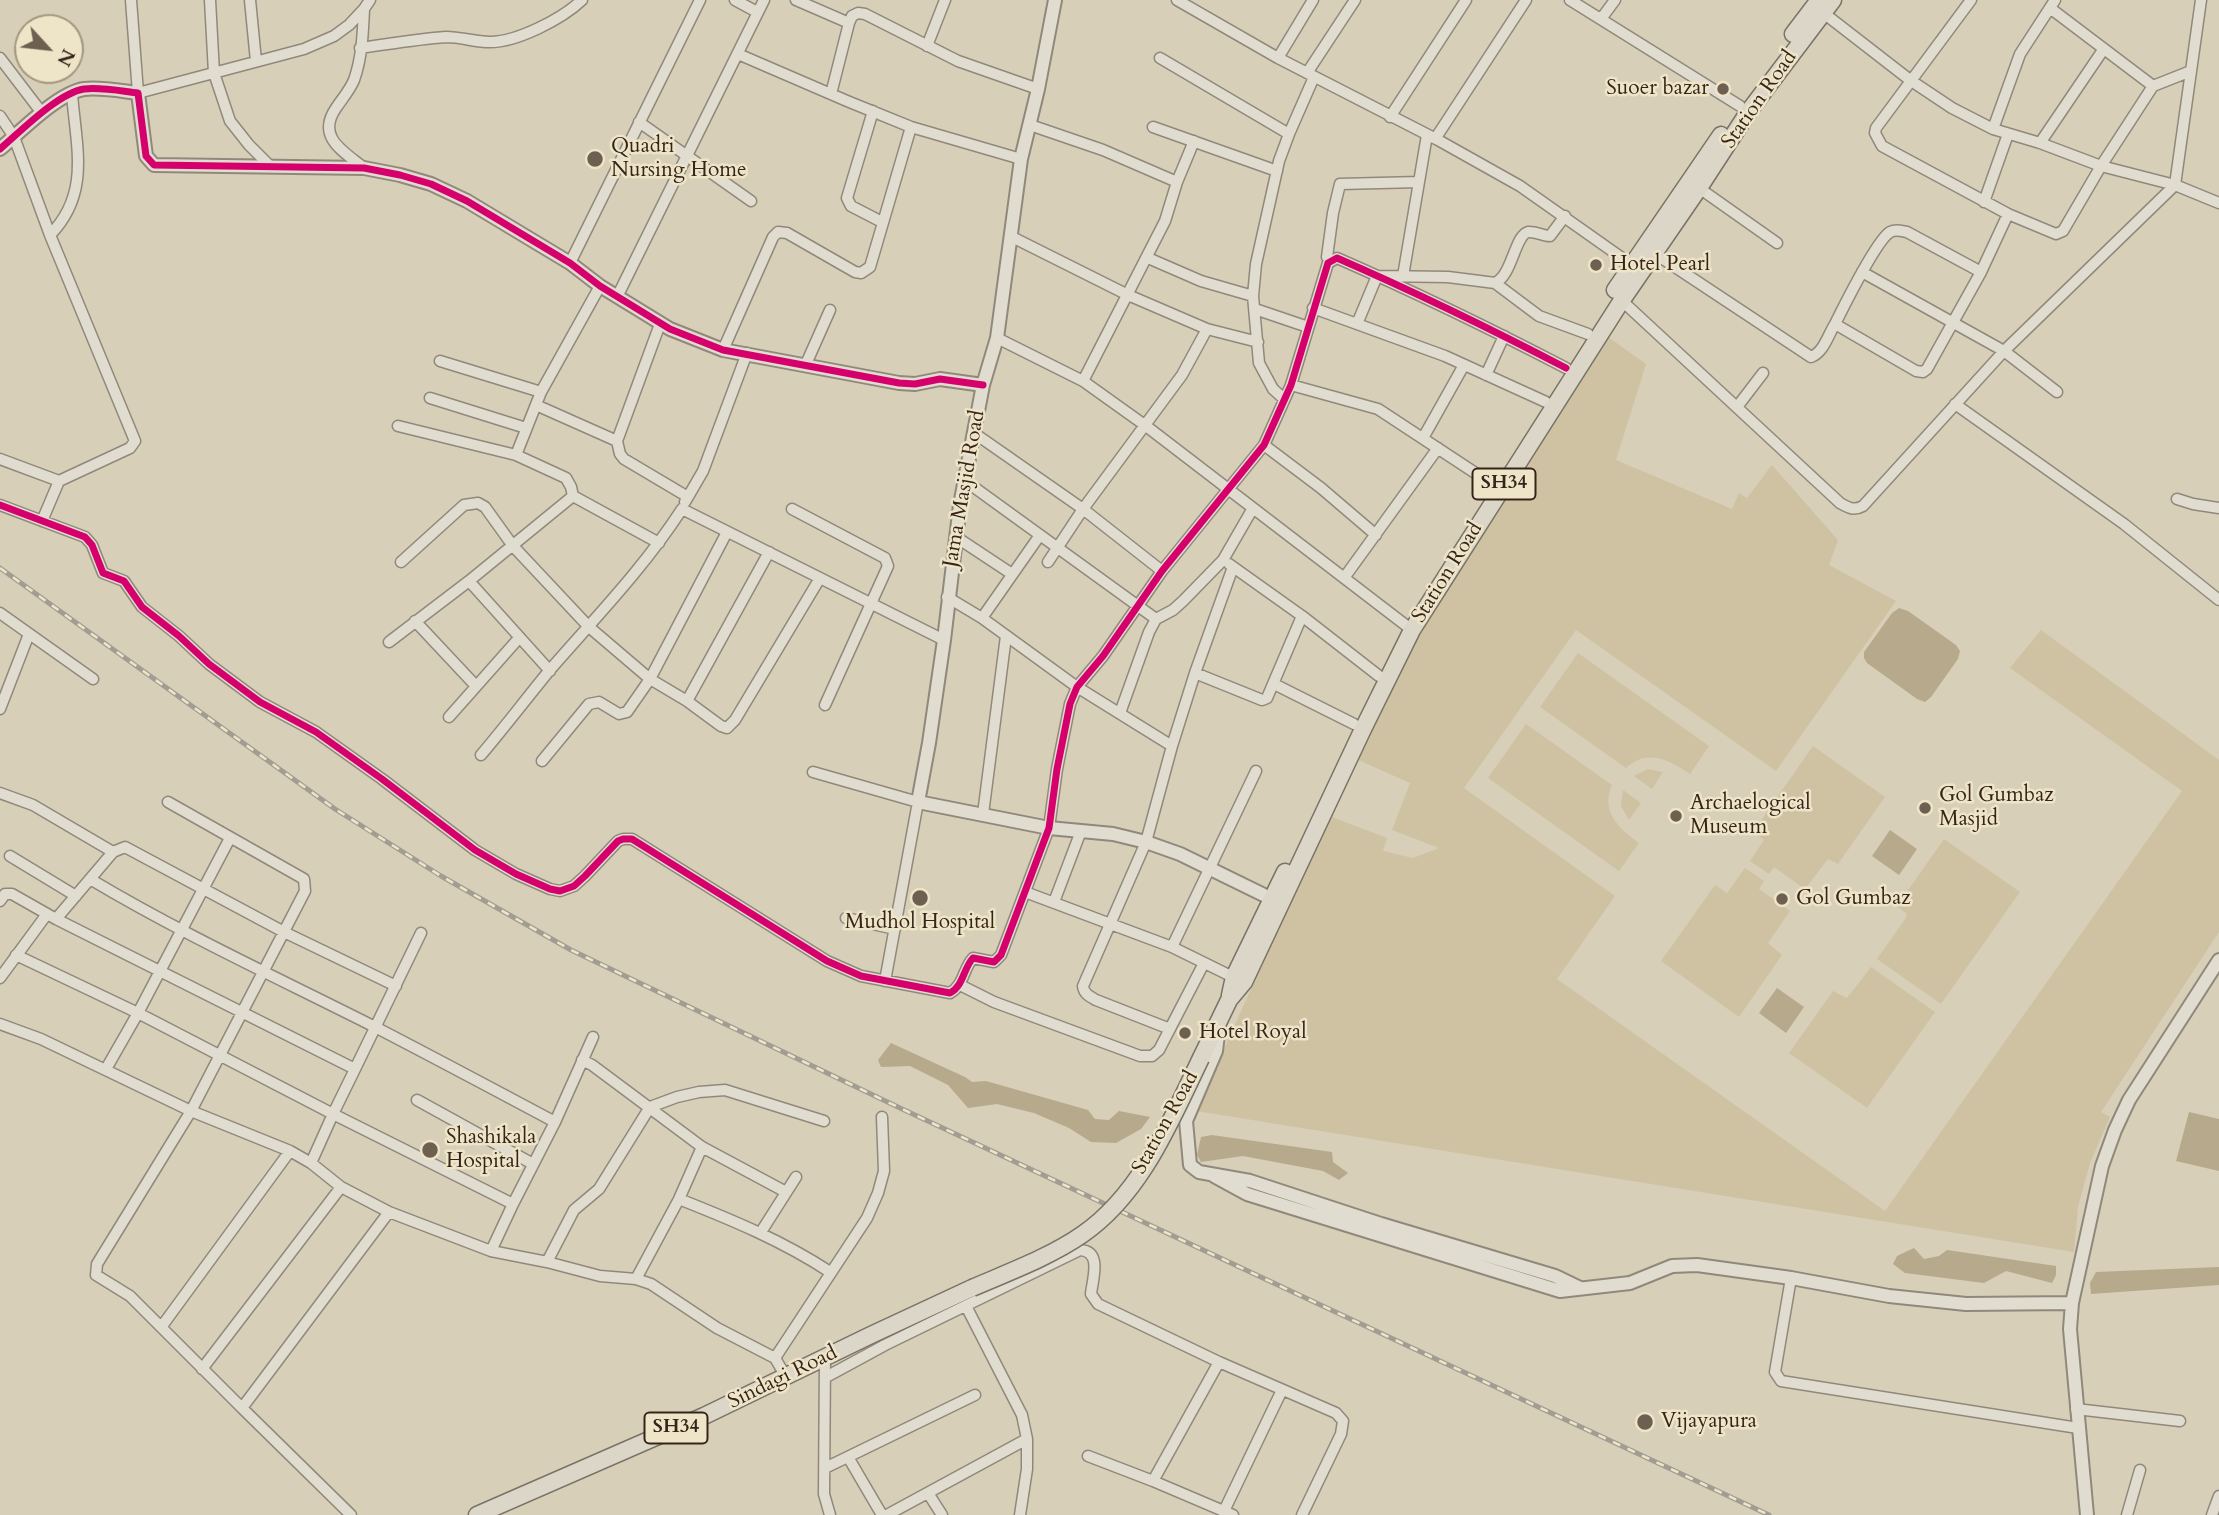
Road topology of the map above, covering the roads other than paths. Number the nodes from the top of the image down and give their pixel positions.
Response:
1 (131, 0) edge
2 (210, 0) edge
3 (250, 0) edge
4 (582, 0) edge
5 (700, 0) edge
6 (735, 0) edge
7 (764, 0) edge
8 (796, 0) edge
9 (945, 0) edge
10 (1055, 0) edge
11 (1177, 0) edge
12 (1312, 0) edge
13 (1354, 0) edge
14 (1466, 0) edge
15 (1526, 0) edge
16 (1570, 0) edge
17 (1615, 0) edge
18 (1971, 0) edge
19 (2201, 0) edge
20 (1820, 3) edge
21 (2053, 4) edge
22 (367, 5) edge
23 (757, 12) junction
24 (1601, 19) junction
25 (849, 23) junction
26 (927, 46) junction
27 (360, 48) junction
28 (2103, 50) junction
29 (738, 54) junction
30 (0, 58) edge
31 (1160, 58) dead end
32 (1278, 58) junction
33 (256, 61) junction
34 (2192, 71) junction
35 (214, 73) junction
36 (1310, 75) junction
37 (1910, 80) junction
38 (2153, 86) junction
39 (1038, 89) junction
40 (138, 93) junction
41 (72, 94) junction
42 (831, 94) junction
43 (1740, 106) junction
44 (873, 111) junction
45 (42, 113) junction
46 (0, 116) edge
47 (1390, 117) junction
48 (639, 122) junction
49 (1030, 125) junction
50 (911, 127) junction
51 (1153, 127) dead end
52 (1993, 129) junction
53 (1289, 134) junction
54 (2008, 134) junction
55 (1427, 135) junction
56 (14, 137) junction
57 (1438, 140) junction
58 (1194, 141) junction
59 (2040, 143) junction
60 (0, 149) edge
61 (687, 155) junction
62 (1021, 159) junction
63 (270, 166) junction
64 (2101, 166) junction
65 (364, 168) junction
66 (1277, 171) junction
67 (1177, 182) junction
68 (1419, 182) junction
69 (2175, 185) junction
70 (1699, 188) junction
71 (751, 201) dead end
72 (1984, 202) junction
73 (2219, 203) edge
74 (2008, 214) junction
75 (1565, 216) junction
76 (882, 222) junction
77 (50, 235) junction
78 (1010, 236) junction
79 (1777, 243) dead end
80 (1654, 253) junction
81 (1327, 257) dead end
82 (1148, 258) junction
83 (570, 263) junction
84 (1632, 265) junction
85 (1862, 272) junction
86 (1981, 272) junction
87 (1377, 276) junction
88 (1403, 276) junction
89 (1495, 283) junction
90 (600, 286) junction
91 (1128, 295) junction
92 (1254, 296) junction
93 (1618, 296) junction
94 (617, 297) junction
95 (1313, 308) junction
96 (1255, 309) junction
97 (830, 310) dead end
98 (1953, 321) junction
99 (660, 324) junction
100 (1357, 324) junction
101 (1835, 324) junction
102 (1307, 327) junction
103 (1207, 329) junction
104 (1588, 334) junction
105 (1504, 336) junction
106 (997, 338) junction
107 (1258, 342) junction
108 (723, 350) junction
109 (2004, 351) junction
110 (747, 353) junction
111 (440, 361) dead end
112 (806, 364) junction
113 (1464, 365) junction
114 (1566, 368) junction
115 (1763, 373) dead end
116 (1486, 375) junction
117 (1083, 381) junction
118 (983, 385) junction
119 (1290, 385) junction
120 (541, 392) junction
121 (2057, 392) dead end
122 (430, 398) dead end
123 (1284, 399) junction
124 (1546, 402) junction
125 (1955, 404) junction
126 (536, 405) junction
127 (1737, 407) junction
128 (398, 426) dead end
129 (1146, 426) junction
130 (526, 428) junction
131 (974, 433) junction
132 (1423, 438) junction
133 (617, 441) junction
134 (1264, 445) junction
135 (1438, 448) junction
136 (516, 455) junction
137 (0, 459) edge
138 (964, 480) junction
139 (59, 481) junction
140 (1492, 484) junction
141 (1227, 489) junction
142 (573, 496) junction
143 (688, 497) junction
144 (2177, 499) dead end
145 (0, 505) edge
146 (1253, 508) junction
147 (2219, 508) edge
148 (682, 509) junction
149 (792, 509) dead end
150 (1083, 509) junction
151 (43, 521) junction
152 (727, 532) junction
153 (1040, 535) junction
154 (1376, 535) junction
155 (956, 537) junction
156 (659, 543) junction
157 (513, 546) junction
158 (1057, 548) junction
159 (769, 552) junction
160 (1223, 560) junction
161 (401, 562) dead end
162 (1048, 562) dead end
163 (1233, 567) junction
164 (1162, 571) junction
165 (1012, 574) junction
166 (820, 578) junction
167 (1344, 578) junction
168 (469, 581) junction
169 (947, 597) junction
170 (2219, 600) edge
171 (871, 604) junction
172 (1138, 606) junction
173 (0, 613) edge
174 (1302, 617) junction
175 (982, 618) junction
176 (1156, 619) junction
177 (415, 621) junction
178 (1409, 627) junction
179 (590, 628) junction
180 (29, 634) junction
181 (1006, 636) junction
182 (519, 638) junction
183 (944, 640) junction
184 (389, 642) dead end
185 (550, 671) junction
186 (1195, 673) junction
187 (1379, 676) junction
188 (93, 679) dead end
189 (650, 679) junction
190 (1274, 684) junction
191 (475, 685) junction
192 (1077, 687) junction
193 (687, 701) junction
194 (825, 705) dead end
195 (0, 709) edge
196 (1116, 711) junction
197 (449, 717) dead end
198 (1354, 724) junction
199 (1172, 746) junction
200 (481, 755) dead end
201 (542, 761) dead end
202 (1256, 771) dead end
203 (813, 772) dead end
204 (0, 793) edge
205 (168, 802) dead end
206 (919, 802) junction
207 (983, 814) junction
208 (1049, 828) junction
209 (1081, 831) junction
210 (230, 838) junction
211 (1146, 842) junction
212 (113, 852) junction
213 (10, 856) dead end
214 (1210, 868) junction
215 (90, 879) junction
216 (201, 888) junction
217 (1025, 892) junction
218 (76, 896) junction
219 (1272, 899) junction
220 (0, 901) edge
221 (1054, 902) junction
222 (51, 917) junction
223 (846, 918) dead end
224 (1110, 923) junction
225 (181, 929) junction
226 (895, 929) junction
227 (284, 932) junction
228 (421, 933) dead end
229 (1172, 947) junction
230 (16, 955) junction
231 (2219, 960) edge
232 (1204, 963) junction
233 (159, 971) junction
234 (263, 973) junction
235 (0, 978) edge
236 (1239, 980) junction
237 (885, 981) junction
238 (960, 985) junction
239 (396, 986) junction
240 (138, 1013) junction
241 (243, 1013) junction
242 (1220, 1019) junction
243 (0, 1024) edge
244 (374, 1027) junction
245 (1170, 1029) junction
246 (593, 1037) dead end
247 (219, 1054) junction
248 (582, 1060) junction
249 (106, 1069) junction
250 (355, 1069) junction
251 (417, 1100) dead end
252 (650, 1107) junction
253 (191, 1111) junction
254 (333, 1114) junction
255 (882, 1117) dead end
256 (824, 1121) dead end
257 (555, 1122) junction
258 (702, 1147) junction
259 (290, 1152) junction
260 (311, 1163) junction
261 (533, 1164) junction
262 (796, 1177) dead end
263 (341, 1187) junction
264 (786, 1192) junction
265 (679, 1199) junction
266 (513, 1205) junction
267 (389, 1212) junction
268 (761, 1233) junction
269 (491, 1251) junction
270 (547, 1262) junction
271 (830, 1272) junction
272 (1791, 1278) junction
273 (636, 1279) junction
274 (972, 1288) joint
275 (2073, 1303) junction
276 (966, 1306) junction
277 (162, 1326) junction
278 (825, 1357) junction
279 (775, 1358) junction
280 (1219, 1362) junction
281 (202, 1369) junction
282 (786, 1377) junction
283 (826, 1377) junction
284 (1282, 1390) junction
285 (975, 1395) dead end
286 (242, 1408) junction
287 (2076, 1409) junction
288 (2180, 1421) dead end
289 (2078, 1428) junction
290 (1027, 1439) junction
291 (1088, 1456) dead end
292 (848, 1457) junction
293 (825, 1468) junction
294 (2140, 1470) dead end
295 (1153, 1481) junction
296 (928, 1493) junction
297 (2219, 1496) edge
298 (1229, 1513) edge
299 (2087, 1513) edge
300 (351, 1515) edge
301 (477, 1515) edge
302 (830, 1515) edge
303 (884, 1515) edge
304 (942, 1515) edge
305 (1020, 1515) edge
306 (1302, 1515) edge
307 (2099, 1515) edge
308 (2127, 1515) edge
309 (2212, 1515) edge

1 - 40 street
2 - 35 street
3 - 33 street
4 - 27 street
5 - 48 street
6 - 23 street
7 - 23 street
8 - 25 street
9 - 26 street
10 - 39 street, Jama Masjid Road
11 - 32 street
12 - 32 street
13 - 36 street
14 - 47 street
15 - 57 street
16 - 24 street
17 - 24 street
18 - 37 street
19 - 34 street
20 - 37 street
20 - 43 main road, Station Road / SH34
20 - 70 main road, Station Road / SH34
21 - 28 street
21 - 52 street
22 - 27 street
22 - 33 street
23 - 29 street
24 - 43 street
25 - 26 street
25 - 42 street
26 - 39 street
27 - 65 street
28 - 38 street
28 - 59 street
29 - 42 street
29 - 61 street
30 - 45 street
31 - 53 street
32 - 36 street
33 - 35 street
34 - 38 street
34 - 69 street
35 - 40 street
35 - 63 street
36 - 47 street
36 - 53 street
37 - 52 street
37 - 72 street
38 - 64 street
39 - 49 street, Jama Masjid Road
40 - 41 street
40 - 63 street
41 - 45 street
41 - 77 street
42 - 44 street
43 - 84 main road, Station Road / SH34
44 - 50 street
44 - 76 street
45 - 56 street
46 - 56 street
47 - 55 street
48 - 61 street
48 - 83 street
49 - 62 street, Jama Masjid Road
49 - 67 street
50 - 62 street
50 - 76 street
51 - 58 street
52 - 54 street
53 - 66 street
54 - 59 street
54 - 72 street
55 - 57 street
55 - 68 street
56 - 60 street
56 - 77 street
57 - 75 street
58 - 66 street
58 - 67 street
59 - 64 street
61 - 71 street
61 - 94 street
62 - 78 street, Jama Masjid Road
63 - 65 street
64 - 69 street
64 - 74 street
65 - 83 street
66 - 92 street
67 - 82 street
68 - 81 street
68 - 88 street
69 - 73 street
69 - 109 street
70 - 79 street
70 - 80 main road, Station Road / SH34
72 - 74 street
74 - 86 street
75 - 84 street
75 - 89 street
76 - 108 street
77 - 139 street
78 - 91 street
78 - 106 street, Jama Masjid Road
80 - 93 main road, Station Road / SH34
80 - 101 street
82 - 91 street
82 - 92 street
83 - 90 street
84 - 93 main road, Station Road / SH34
85 - 86 street
85 - 98 street
85 - 101 street
86 - 98 street
87 - 88 street
87 - 95 street
87 - 100 street
87 - 105 street
88 - 89 street
89 - 104 street
90 - 94 street
90 - 120 street
91 - 103 street
91 - 117 street
92 - 96 street
93 - 104 main road, Station Road / SH34
93 - 127 street
93 - 178 main road, Station Road / SH34
94 - 99 street
95 - 100 street
95 - 102 street
96 - 102 street
96 - 107 street
97 - 112 street
98 - 101 street
98 - 109 street
99 - 108 street
99 - 133 street
100 - 113 street
102 - 119 street
103 - 107 street
103 - 129 street
104 - 114 main road, Station Road / SH34
105 - 114 street
105 - 116 street
106 - 117 street
106 - 118 street, Jama Masjid Road
107 - 123 street
108 - 110 street
109 - 121 street
109 - 125 street
110 - 112 street
110 - 143 street
111 - 120 street
112 - 118 street
113 - 116 street
113 - 132 street
114 - 124 main road, Station Road / SH34
115 - 127 street
116 - 124 street
117 - 129 street
118 - 131 street, Jama Masjid Road
119 - 123 street
119 - 132 street
120 - 126 street
122 - 130 street
123 - 134 street
124 - 140 main road, Station Road / SH34
125 - 127 street
125 - 170 street
126 - 130 street
126 - 133 street
128 - 136 street
129 - 141 street
129 - 150 street
130 - 136 street
131 - 138 street, Jama Masjid Road
131 - 150 street
132 - 135 street
133 - 143 street
134 - 141 street
134 - 154 street
135 - 140 street
135 - 154 street
136 - 142 street
137 - 139 street
138 - 153 street
138 - 155 street, Jama Masjid Road
139 - 151 street
140 - 178 main road, Station Road / SH34
141 - 146 street
141 - 164 street
142 - 156 street
142 - 157 street
143 - 148 street
144 - 147 street
145 - 151 street
146 - 160 street
146 - 167 street
148 - 152 street
148 - 156 street
149 - 171 street
150 - 158 street
150 - 164 street
151 - 237 street
152 - 159 street
152 - 189 street
153 - 158 street
153 - 165 street
154 - 167 street
155 - 165 street
155 - 169 street, Jama Masjid Road
156 - 179 street
157 - 161 street
157 - 168 street
157 - 179 street
158 - 162 street
158 - 172 street
159 - 166 street
159 - 193 street
160 - 163 street
160 - 176 street
163 - 174 street
163 - 186 street
164 - 172 street
165 - 175 street
166 - 171 street
166 - 193 street
167 - 178 street
168 - 177 street
168 - 182 street
169 - 175 street
169 - 183 street, Jama Masjid Road
171 - 183 street
171 - 194 street
172 - 176 street
172 - 192 street
173 - 180 street
174 - 187 street
174 - 190 street
175 - 181 street
176 - 196 street
177 - 184 street
177 - 191 street
178 - 187 main road, Station Road / SH34
178 - 236 main road, Station Road / SH34
179 - 185 street
179 - 189 street
180 - 188 street
180 - 195 street
181 - 192 street
181 - 207 street
182 - 185 street
182 - 191 street
183 - 206 street, Jama Masjid Road
185 - 200 street
186 - 190 street
186 - 199 street
187 - 198 main road, Station Road / SH34
189 - 193 street
189 - 201 street
190 - 198 street
191 - 197 street
192 - 196 street
192 - 208 street
196 - 199 street
198 - 219 main road, Station Road / SH34
199 - 211 street
202 - 214 street
203 - 206 street
204 - 212 street
205 - 210 street
206 - 207 street
206 - 226 street, Jama Masjid Road
207 - 208 street
208 - 209 street
208 - 217 street
209 - 211 street
209 - 221 street
210 - 216 street
210 - 227 street
211 - 214 street
211 - 224 street
212 - 215 street
212 - 216 street
213 - 218 street
214 - 219 street
214 - 229 street
215 - 218 street
215 - 225 street
216 - 225 street
216 - 227 street
217 - 221 street
217 - 238 street
218 - 222 street
219 - 236 main road, Station Road / SH34
220 - 222 street
221 - 224 street
222 - 230 street
222 - 233 street
223 - 226 street
224 - 229 street
224 - 245 street
225 - 233 street
225 - 234 street
226 - 237 street, Jama Masjid Road
227 - 234 street
227 - 239 street
228 - 239 street
229 - 232 street
230 - 235 street
230 - 240 street
231 - 275 street
232 - 236 street
232 - 245 street
233 - 240 street
233 - 241 street
234 - 241 street
234 - 244 street
236 - 242 main road, Station Road / SH34
237 - 238 street
238 - 245 street
239 - 244 street
240 - 247 street
240 - 249 street
241 - 247 street
241 - 250 street
242 - 272 street
242 - 274 main road, Station Road / SH34, bridge
243 - 249 street
244 - 250 street
244 - 257 street
246 - 248 street
247 - 253 street
247 - 254 street
248 - 252 street
248 - 257 street
249 - 253 street
250 - 254 street
251 - 261 street
252 - 256 street
252 - 258 street
252 - 270 street
253 - 259 street
253 - 277 street
254 - 260 street
254 - 266 street
255 - 271 street
257 - 261 street
258 - 264 street
258 - 265 street
259 - 260 street
259 - 277 street
260 - 263 street
261 - 266 street
262 - 264 street
263 - 267 street
263 - 281 street
264 - 268 street
265 - 268 street
265 - 273 street
266 - 269 street
267 - 269 street
267 - 286 street
268 - 271 street
269 - 270 street
270 - 273 street
271 - 279 street
272 - 275 street
272 - 289 street
273 - 279 street
274 - 278 main road, Sindagi Road / SH34
275 - 287 street
276 - 280 street
276 - 283 street
276 - 290 street
277 - 281 street
278 - 282 main road, Sindagi Road / SH34
278 - 283 street
279 - 282 street
280 - 284 street
280 - 295 street
281 - 286 street
282 - 301 main road, Sindagi Road / SH34
283 - 293 street
284 - 298 street
284 - 306 street
285 - 292 street
286 - 300 street
287 - 288 street
287 - 289 street
289 - 299 street
290 - 296 street
290 - 305 street
291 - 295 street
292 - 293 street
292 - 303 street
293 - 302 street
294 - 308 street
295 - 298 street
296 - 303 street
296 - 304 street
297 - 309 street
299 - 307 street

